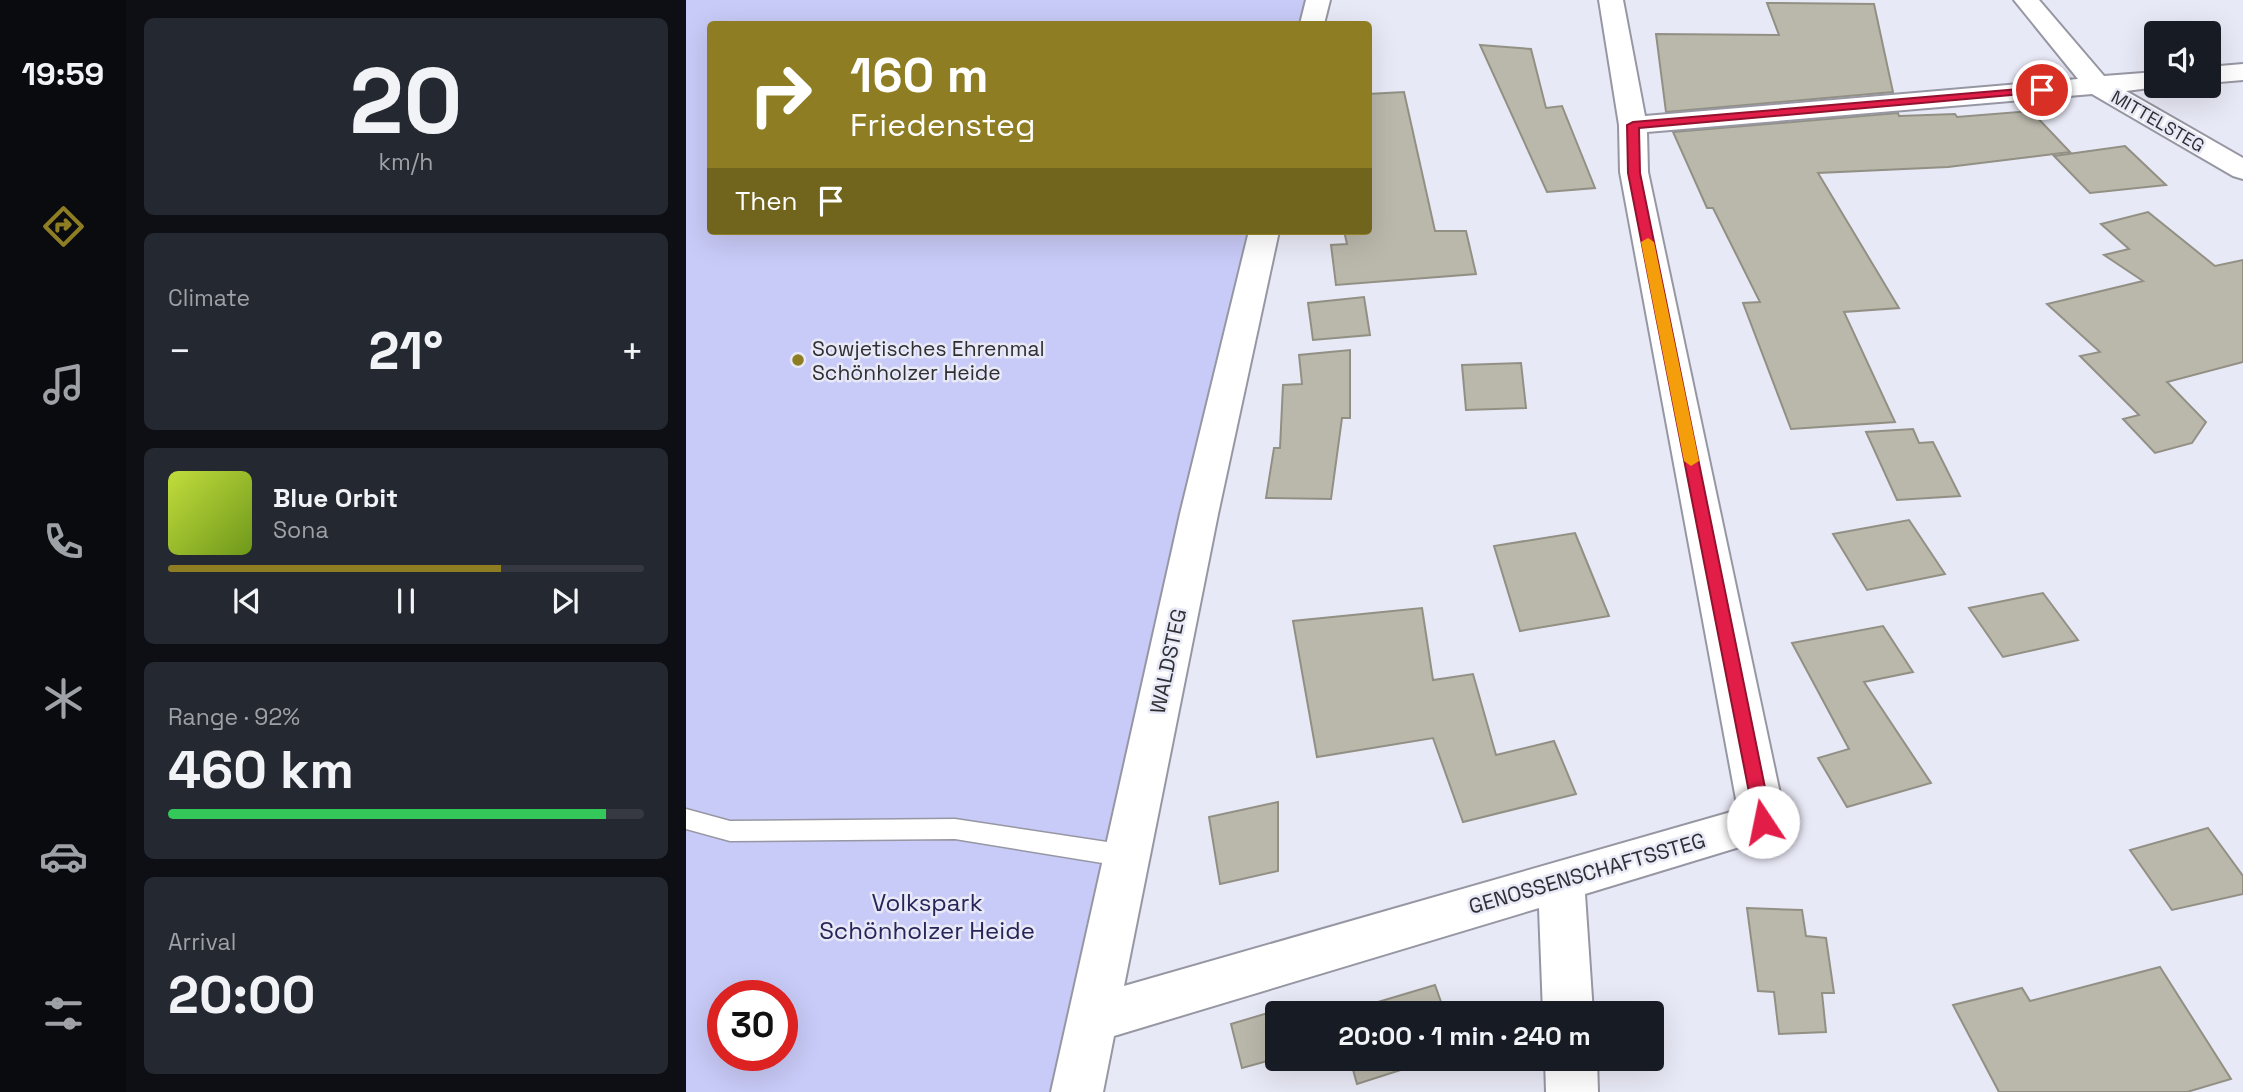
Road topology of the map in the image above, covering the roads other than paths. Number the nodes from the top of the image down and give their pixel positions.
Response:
1 (1318, 0) edge
2 (1611, 0) edge
3 (2026, 0) edge
4 (1313, 21) edge
5 (2243, 72) edge
6 (2221, 74) edge
7 (2144, 81) edge
8 (2097, 85) junction
9 (1633, 125) junction
10 (2243, 170) edge
11 (1263, 235) edge
12 (686, 819) edge
13 (1127, 856) junction
14 (1561, 881) junction
15 (1567, 1001) edge
16 (1093, 1019) junction
17 (1571, 1071) edge
18 (1077, 1092) edge
19 (1572, 1092) edge

1 - 4 street
2 - 9 street, GENOSSENSCHAFTSSTEG
3 - 8 street, MITTELSTEG
5 - 6 street
7 - 8 street
8 - 9 street
8 - 10 street, MITTELSTEG
9 - 14 street, GENOSSENSCHAFTSSTEG
11 - 13 street, WALDSTEG
12 - 13 lane
13 - 16 street, WALDSTEG
14 - 15 street
14 - 16 street, GENOSSENSCHAFTSSTEG
16 - 18 street, WALDSTEG
17 - 19 street

